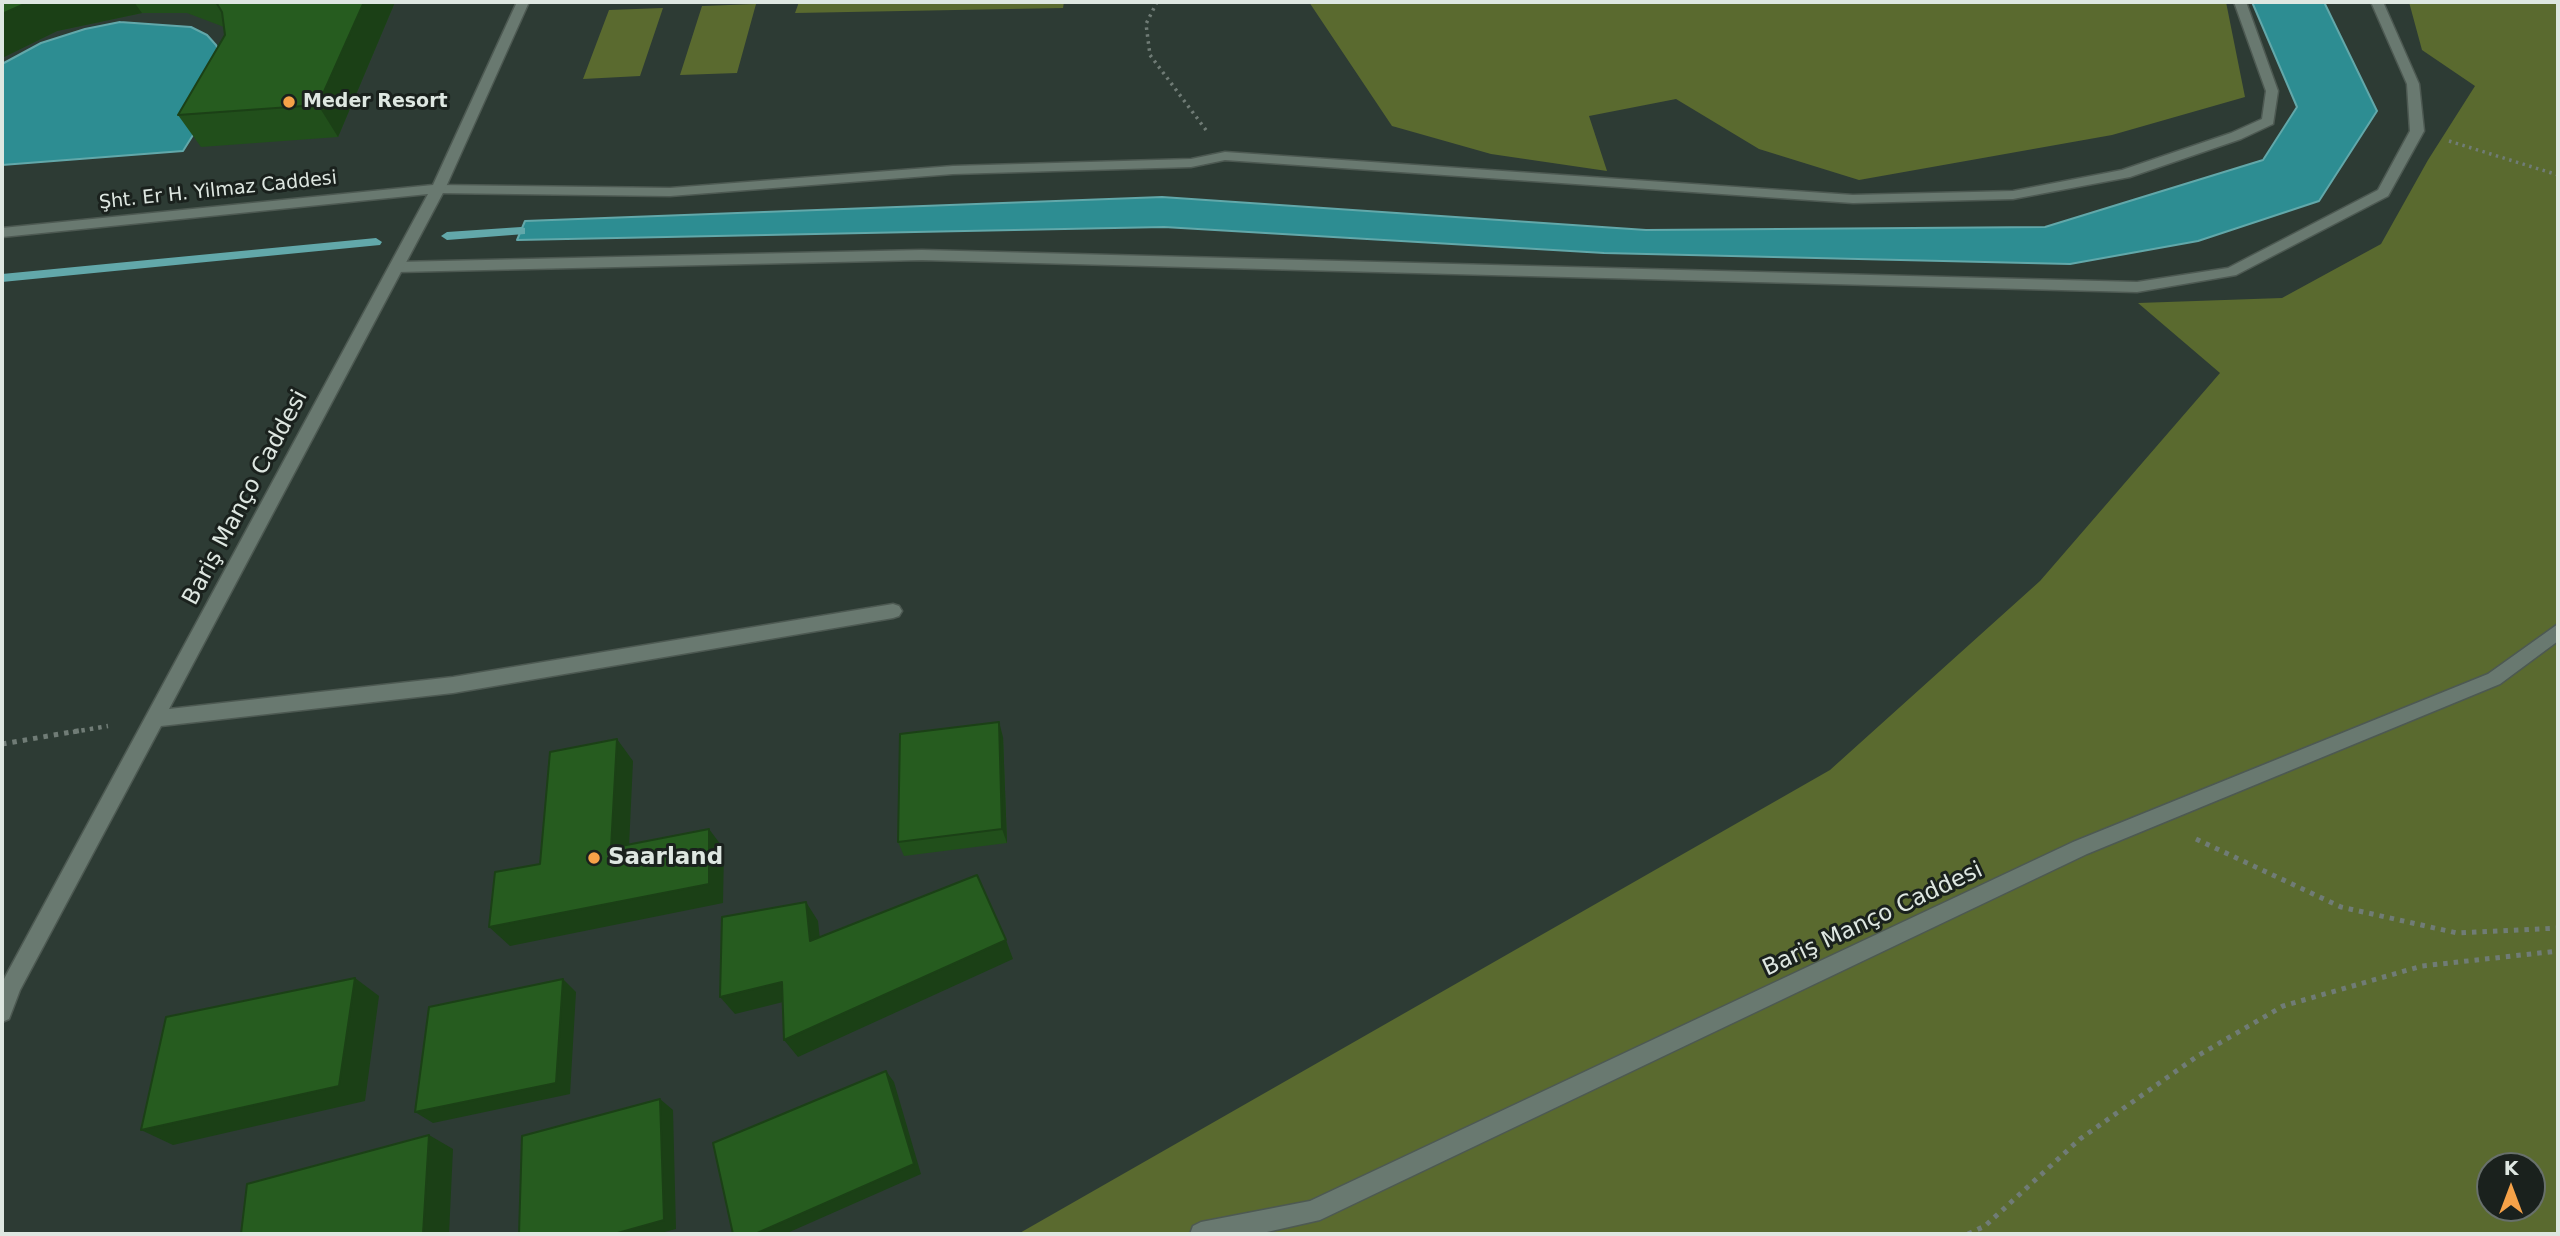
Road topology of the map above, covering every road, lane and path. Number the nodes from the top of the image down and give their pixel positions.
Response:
1 (523, 2) edge
2 (1157, 2) edge
3 (2240, 2) edge
4 (2377, 2) edge
5 (2417, 131) junction
6 (1225, 156) junction
7 (2558, 175) edge
8 (438, 189) junction
9 (2, 232) edge
10 (398, 267) junction
11 (893, 611) dead end
12 (2558, 631) edge
13 (154, 719) junction
14 (2, 744) edge
15 (2152, 819) junction
16 (2558, 928) edge
17 (2558, 951) edge
18 (2, 1012) edge
19 (1201, 1234) edge
20 (1968, 1234) edge

1 - 8 street, Bariş Manço Caddesi
2 - 6 path
3 - 6 street, Şht. Er H. Yilmaz Caddesi
4 - 5 street
5 - 7 path
5 - 10 street
6 - 8 street, Şht. Er H. Yilmaz Caddesi
8 - 9 street, Şht. Er H. Yilmaz Caddesi
8 - 10 street, Bariş Manço Caddesi
10 - 13 street, Bariş Manço Caddesi
11 - 13 street
12 - 15 street, Bariş Manço Caddesi
13 - 14 path
13 - 18 street, Bariş Manço Caddesi
15 - 16 path
15 - 19 street, Bariş Manço Caddesi
17 - 20 path

